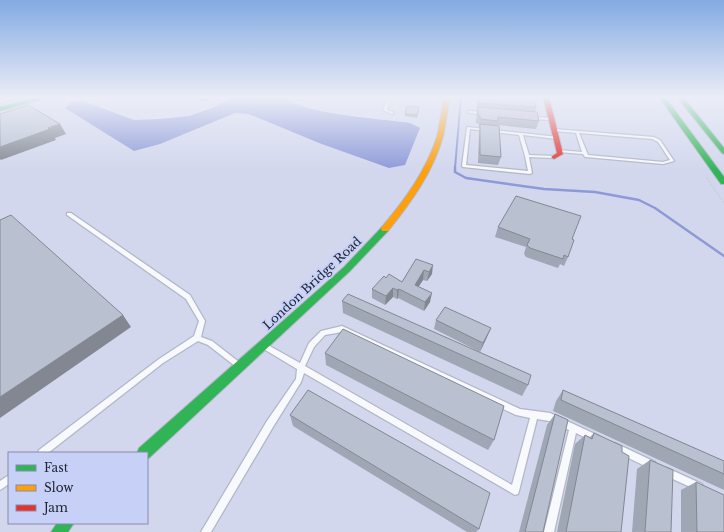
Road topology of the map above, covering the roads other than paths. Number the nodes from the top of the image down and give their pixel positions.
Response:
1 (442, 122) edge
2 (553, 122) edge
3 (680, 122) edge
4 (700, 122) edge
5 (577, 132) junction
6 (520, 134) junction
7 (556, 134) junction
8 (724, 152) edge
9 (585, 153) junction
10 (557, 154) junction
11 (527, 156) junction
12 (724, 182) edge
13 (69, 214) dead end
14 (197, 338) junction
15 (262, 345) junction
16 (239, 366) junction
17 (301, 368) junction
18 (534, 415) junction
19 (573, 428) junction
20 (43, 452) edge
21 (145, 452) edge
22 (8, 480) edge
23 (0, 486) edge
24 (704, 489) edge
25 (66, 524) edge
26 (58, 532) edge
27 (206, 532) edge
28 (549, 532) edge

1 - 15 street, London Bridge Road
2 - 7 street
3 - 12 street
4 - 8 street
5 - 7 lane
5 - 9 lane
5 - 9 lane
6 - 7 lane
6 - 11 lane
6 - 11 lane
7 - 10 street
9 - 10 lane
10 - 11 lane
13 - 14 lane
14 - 16 lane
14 - 20 lane
15 - 16 street, London Bridge Road
15 - 17 lane
16 - 21 street, London Bridge Road
17 - 18 lane
17 - 18 lane
17 - 27 lane
18 - 19 lane
19 - 24 lane
19 - 28 lane
22 - 23 lane
25 - 26 street

